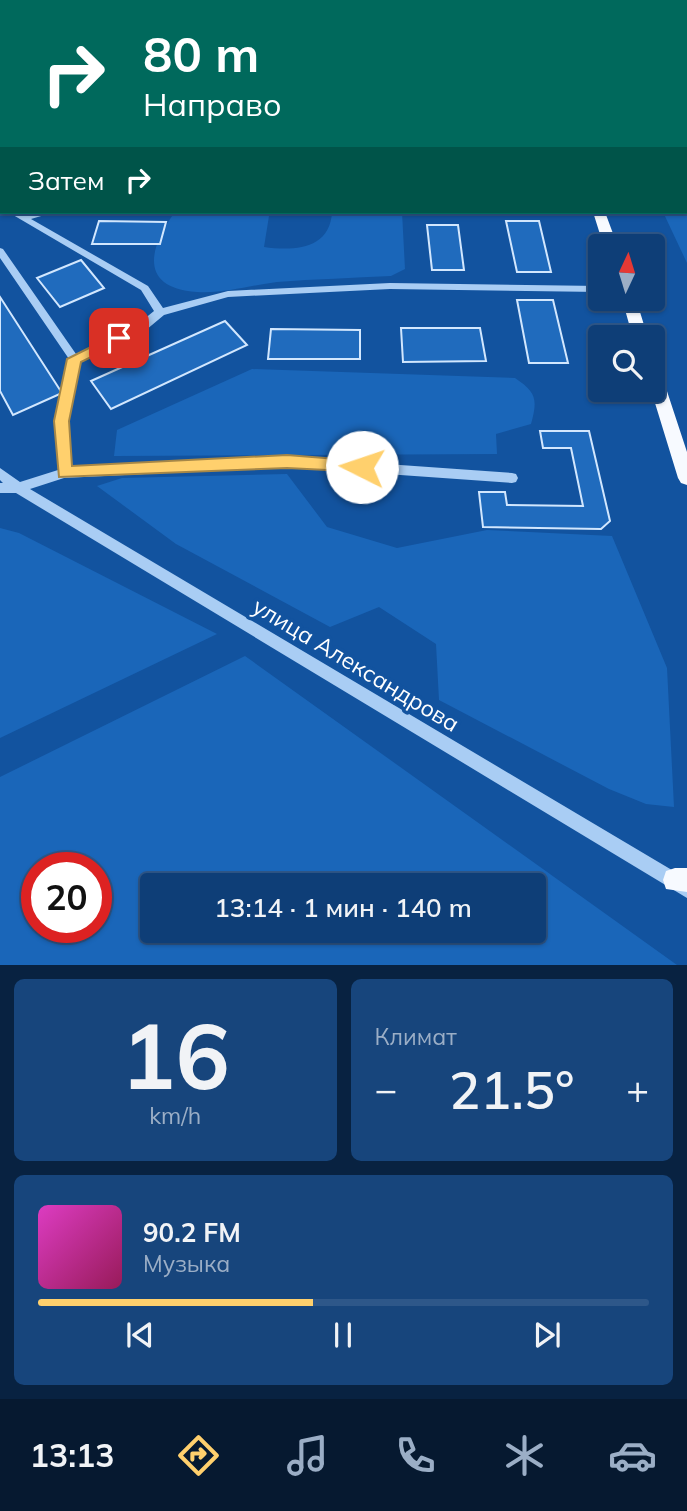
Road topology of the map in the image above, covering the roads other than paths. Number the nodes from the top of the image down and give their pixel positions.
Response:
1 (16, 214) edge
2 (38, 214) edge
3 (600, 214) edge
4 (24, 218) junction
5 (607, 234) edge
6 (0, 251) edge
7 (588, 289) edge
8 (160, 312) junction
9 (74, 359) junction
10 (662, 402) edge
11 (0, 473) edge
12 (64, 473) junction
13 (512, 478) dead end
14 (687, 478) edge
15 (0, 488) edge
16 (18, 488) junction
17 (683, 883) edge

1 - 4 street
2 - 4 street
3 - 5 main road
4 - 8 street
6 - 9 street
7 - 8 street
8 - 9 street
9 - 12 street
10 - 14 main road
11 - 16 street
12 - 13 street
12 - 16 street
15 - 16 street
16 - 17 street, улица Александрова

